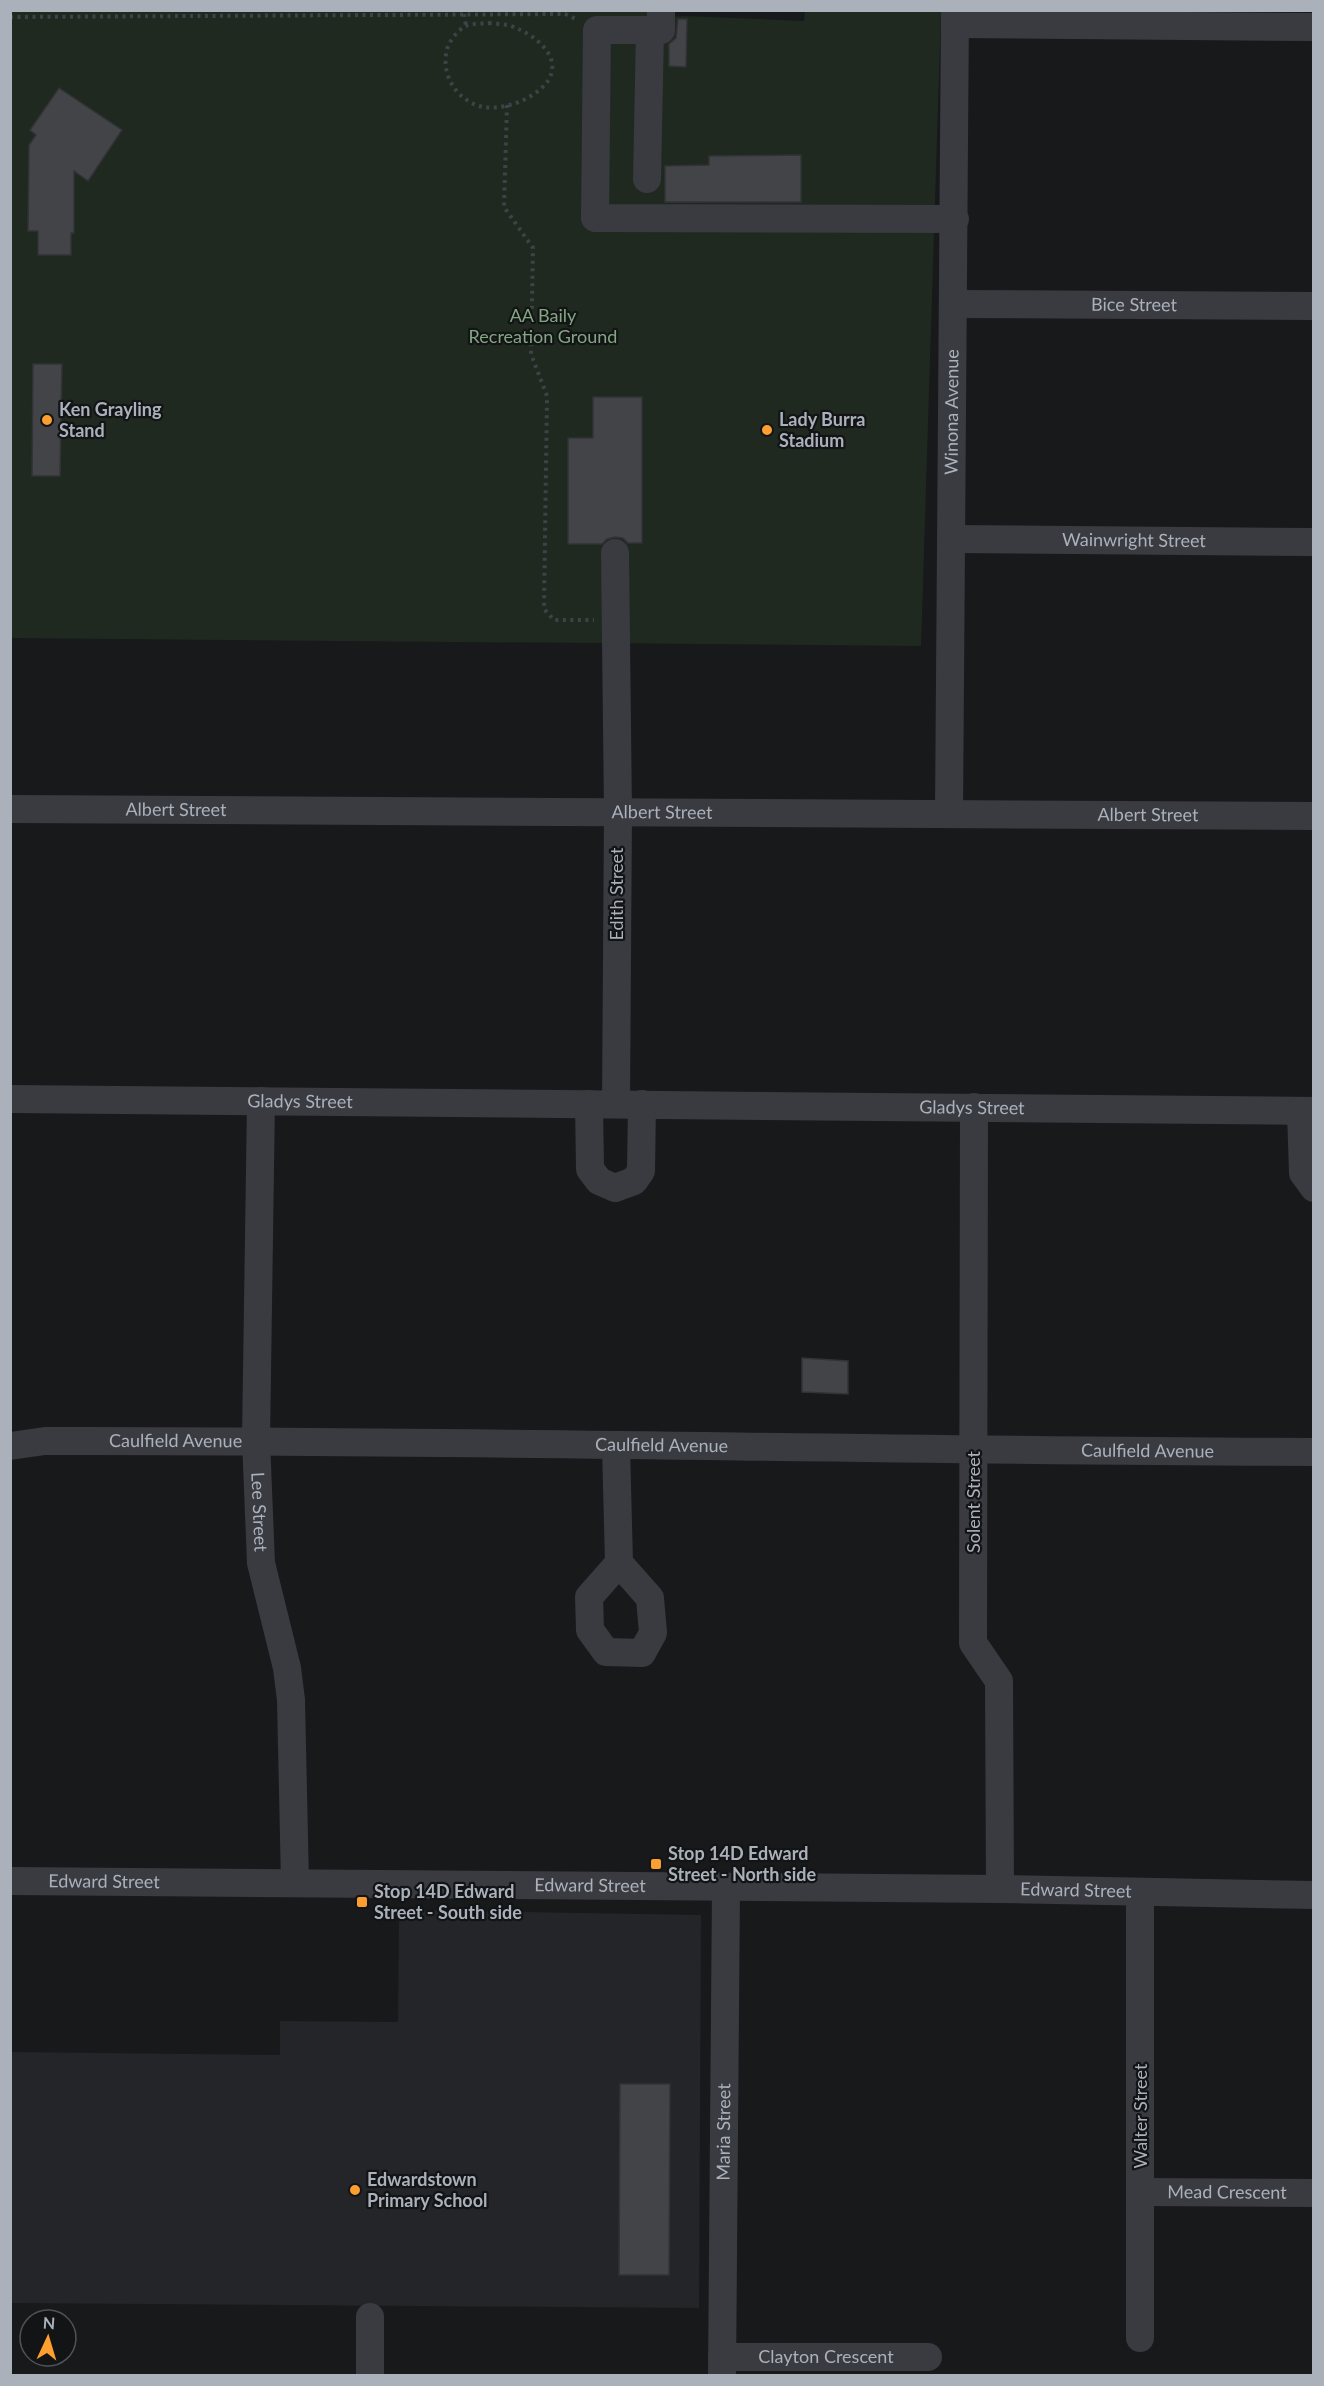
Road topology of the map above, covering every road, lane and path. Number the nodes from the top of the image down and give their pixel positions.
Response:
1 (557, 12) edge
2 (374, 13) edge
3 (396, 13) edge
4 (464, 15) junction
5 (10, 17) edge
6 (955, 17) edge
7 (655, 20) edge
8 (604, 23) edge
9 (466, 26) junction
10 (1314, 27) edge
11 (507, 105) junction
12 (647, 178) dead end
13 (955, 219) junction
14 (954, 304) junction
15 (1314, 306) edge
16 (952, 539) junction
17 (1314, 542) edge
18 (615, 553) dead end
19 (582, 620) dead end
20 (10, 809) edge
21 (618, 812) junction
22 (949, 814) junction
23 (1314, 816) edge
24 (10, 1099) edge
25 (261, 1101) junction
26 (616, 1104) junction
27 (974, 1107) junction
28 (1307, 1111) edge
29 (1314, 1188) edge
30 (256, 1440) junction
31 (10, 1446) edge
32 (616, 1446) junction
33 (975, 1451) junction
34 (1314, 1452) edge
35 (619, 1563) dead end
36 (10, 1881) edge
37 (294, 1883) junction
38 (726, 1887) junction
39 (1000, 1889) junction
40 (1140, 1893) junction
41 (1314, 1896) edge
42 (1141, 2192) junction
43 (1314, 2193) edge
44 (370, 2317) dead end
45 (1140, 2338) dead end
46 (928, 2357) dead end
47 (722, 2366) edge
48 (370, 2376) edge

1 - 4 path
1 - 8 path
2 - 3 path
2 - 5 path
3 - 4 path
4 - 9 path
6 - 10 street
6 - 13 street, Winona Avenue
7 - 8 street
7 - 12 street
8 - 13 street
9 - 11 path
9 - 11 path
11 - 19 path
13 - 14 street, Winona Avenue
14 - 15 street, Bice Street
14 - 16 street, Winona Avenue
16 - 17 street, Wainwright Street
16 - 22 street, Winona Avenue
18 - 21 street, Edith Street
20 - 21 street, Albert Street
21 - 22 street, Albert Street
21 - 26 street, Edith Street
22 - 23 street, Albert Street
24 - 25 street, Gladys Street
25 - 26 street, Gladys Street
25 - 30 street, Lee Street
26 - 27 street, Gladys Street
27 - 28 street, Gladys Street
27 - 33 street, Solent Street
28 - 29 street, Gladys Street
30 - 31 street, Caulfield Avenue
30 - 32 street, Caulfield Avenue
30 - 37 street, Lee Street
32 - 33 street, Caulfield Avenue
32 - 35 street
33 - 34 street, Caulfield Avenue
33 - 39 street, Solent Street
36 - 37 street, Edward Street
37 - 38 street, Edward Street
38 - 39 street, Edward Street
38 - 47 street, Maria Street
39 - 40 street, Edward Street
40 - 41 street, Edward Street
40 - 42 street, Walter Street
42 - 43 street, Mead Crescent
42 - 45 street, Walter Street
44 - 48 street
46 - 47 street, Clayton Crescent

